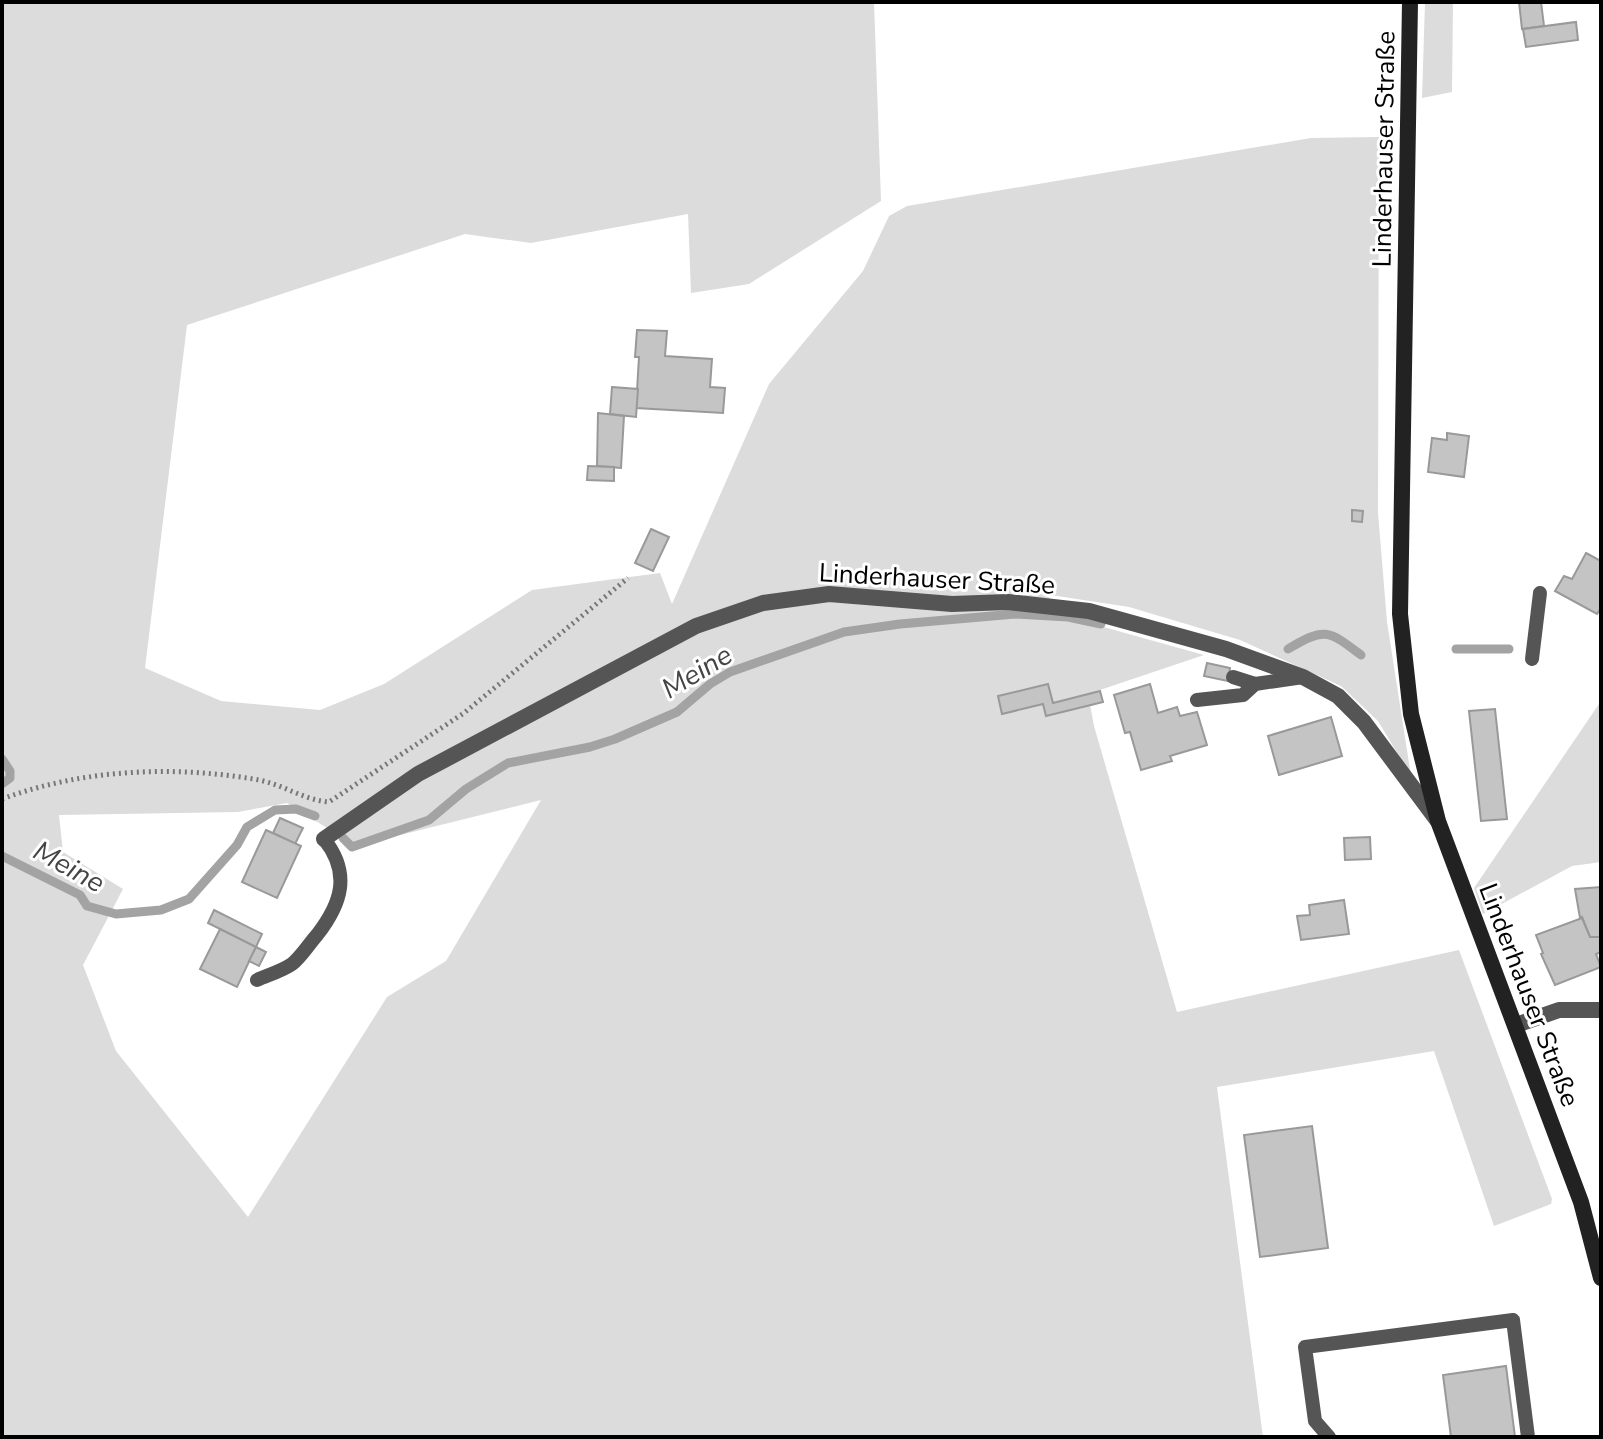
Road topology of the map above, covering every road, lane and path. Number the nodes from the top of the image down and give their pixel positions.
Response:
1 (1410, 2) edge
2 (628, 578) dead end
3 (1540, 593) dead end
4 (1532, 659) dead end
5 (1233, 677) dead end
6 (1303, 677) junction
7 (1255, 684) junction
8 (1197, 700) dead end
9 (2, 799) edge
10 (1438, 821) junction
11 (324, 839) joint
12 (257, 980) dead end
13 (1601, 1010) edge
14 (1516, 1025) junction
15 (1601, 1278) edge
16 (1329, 1437) edge
17 (1528, 1437) edge

1 - 10 main road, Linderhauser Straße
2 - 9 path
3 - 4 lane
5 - 7 lane
6 - 7 lane
6 - 10 street, Linderhauser Straße
6 - 11 street, Linderhauser Straße
7 - 8 lane
10 - 14 main road, Linderhauser Straße
11 - 12 lane
13 - 14 street
14 - 15 main road, Linderhauser Straße
16 - 17 lane

